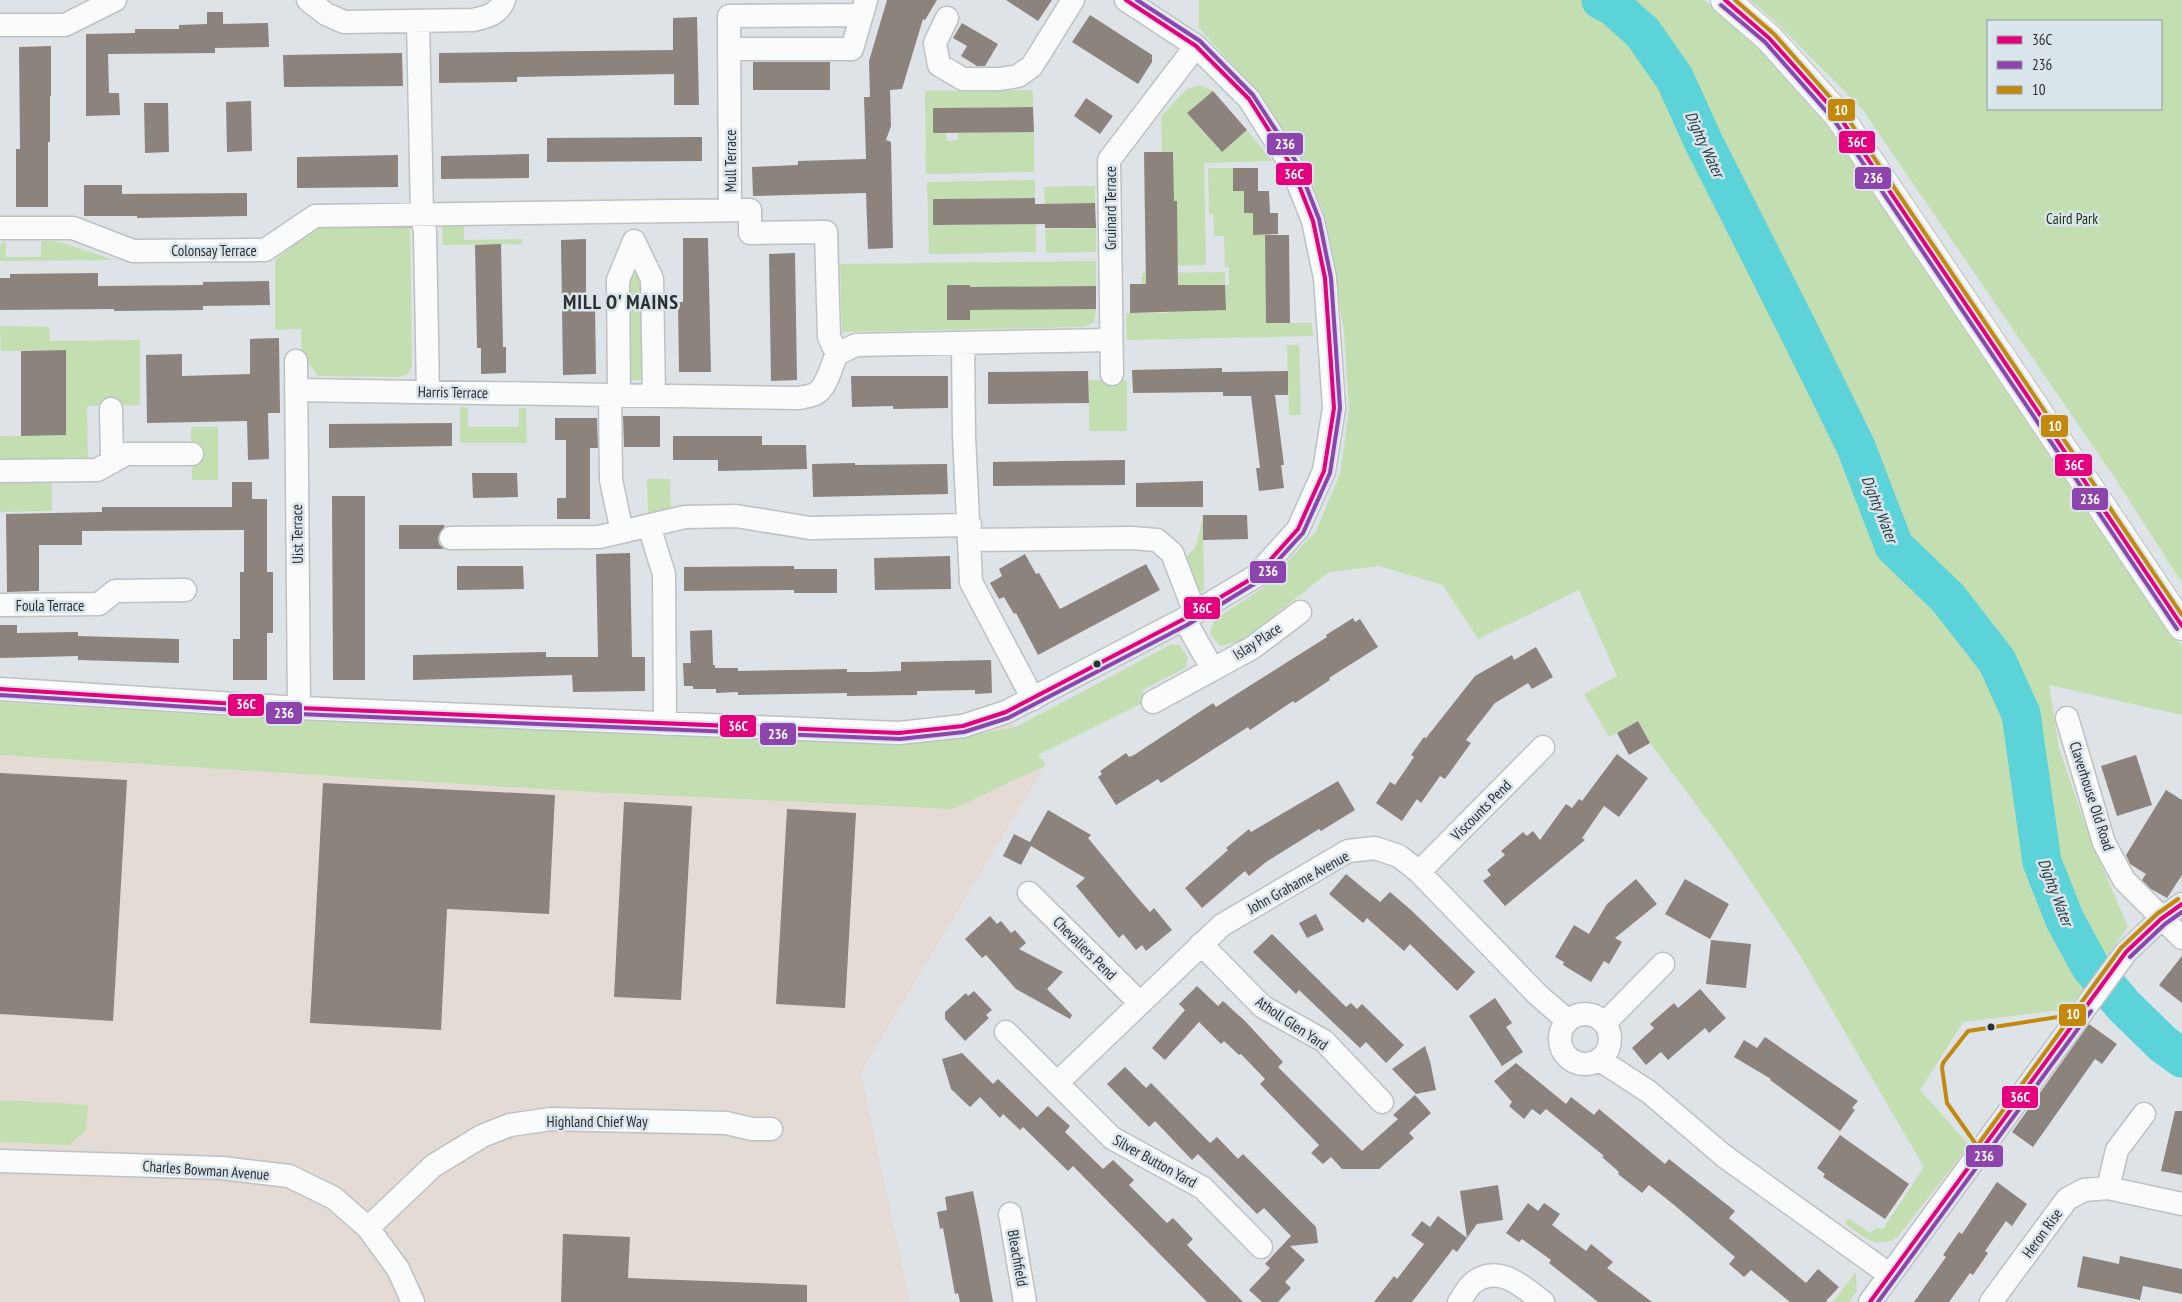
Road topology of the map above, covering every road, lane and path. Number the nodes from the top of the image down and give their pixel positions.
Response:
1 (115, 0) edge
2 (308, 0) edge
3 (504, 0) edge
4 (1072, 0) edge
5 (1126, 0) edge
6 (1725, 0) edge
7 (864, 8) edge
8 (947, 18) dead end
9 (418, 21) junction
10 (0, 25) edge
11 (1196, 46) junction
12 (729, 49) junction
13 (730, 210) junction
14 (633, 211) junction
15 (422, 214) junction
16 (0, 228) edge
17 (634, 241) junction
18 (1112, 340) junction
19 (963, 343) junction
20 (837, 354) junction
21 (296, 360) dead end
22 (1112, 374) dead end
23 (296, 390) junction
24 (428, 392) junction
25 (614, 395) junction
26 (654, 395) junction
27 (112, 408) dead end
28 (192, 454) dead end
29 (112, 462) junction
30 (0, 471) edge
31 (649, 526) junction
32 (622, 532) junction
33 (970, 532) junction
34 (451, 538) dead end
35 (185, 590) dead end
36 (0, 605) edge
37 (1300, 612) dead end
38 (1190, 616) junction
39 (2182, 626) edge
40 (1212, 668) junction
41 (0, 689) edge
42 (1033, 699) junction
43 (1153, 702) dead end
44 (299, 708) junction
45 (2067, 718) dead end
46 (665, 724) junction
47 (1543, 747) dead end
48 (1419, 872) junction
49 (1029, 893) dead end
50 (2182, 904) edge
51 (2161, 919) junction
52 (2182, 938) edge
53 (1201, 944) junction
54 (1663, 964) dead end
55 (1140, 1003) junction
56 (1568, 1021) junction
57 (1605, 1023) junction
58 (1006, 1032) dead end
59 (1600, 1060) junction
60 (1057, 1083) junction
61 (1382, 1102) dead end
62 (2144, 1114) dead end
63 (771, 1130) dead end
64 (0, 1161) edge
65 (2108, 1188) junction
66 (2182, 1204) edge
67 (1010, 1214) dead end
68 (368, 1228) junction
69 (1261, 1247) dead end
70 (1890, 1274) junction
71 (413, 1302) edge
72 (1025, 1302) edge
73 (1459, 1302) edge
74 (1543, 1302) edge
75 (1870, 1302) edge
76 (1991, 1302) edge

1 - 10 street
2 - 9 street
3 - 9 street
4 - 8 street
5 - 11 street
6 - 39 street
7 - 12 street, Mull Terrace
7 - 12 street, Mull Terrace
9 - 15 street
11 - 18 street, Gruinard Terrace
11 - 38 street
12 - 13 street, Mull Terrace
13 - 14 street, Colonsay Terrace
13 - 20 street, Mull Terrace
14 - 15 street, Colonsay Terrace
14 - 17 street
15 - 16 street, Colonsay Terrace
15 - 24 street
17 - 25 street
17 - 26 street
18 - 19 street
18 - 22 street, Gruinard Terrace
19 - 20 street
19 - 33 street
20 - 26 street, Harris Terrace
21 - 23 street, Uist Terrace
23 - 24 street, Harris Terrace
23 - 44 street, Uist Terrace
24 - 25 street, Harris Terrace
25 - 26 street, Harris Terrace
25 - 32 street
27 - 29 street
28 - 29 street
29 - 30 street
31 - 32 street
31 - 33 street
31 - 46 street
32 - 34 street
33 - 38 street
33 - 42 street
35 - 36 street, Foula Terrace
37 - 40 street, Islay Place
38 - 40 street
38 - 42 street
40 - 43 street, Islay Place
41 - 44 street
42 - 46 street
44 - 46 street
45 - 51 street, Claverhouse Old Road
47 - 48 street, Viscounts Pend
48 - 53 street, John Grahame Avenue
48 - 56 street, John Grahame Avenue
49 - 55 street, Chevaliers Pend
50 - 51 street
51 - 52 street, Claverhouse Old Road
51 - 70 street
53 - 55 street, John Grahame Avenue
53 - 61 street, Atholl Glen Yard
54 - 57 street
55 - 60 street, John Grahame Avenue
56 - 57 street
56 - 59 street
57 - 59 street
58 - 60 street, Silver Button Yard
59 - 70 street
60 - 69 street, Silver Button Yard
62 - 65 street
63 - 68 street, Highland Chief Way
64 - 68 street, Charles Bowman Avenue
65 - 66 street, Heron Rise
65 - 76 street, Heron Rise
67 - 72 street, Bleachfield
68 - 71 street, Charles Bowman Avenue
70 - 75 street
73 - 74 street

